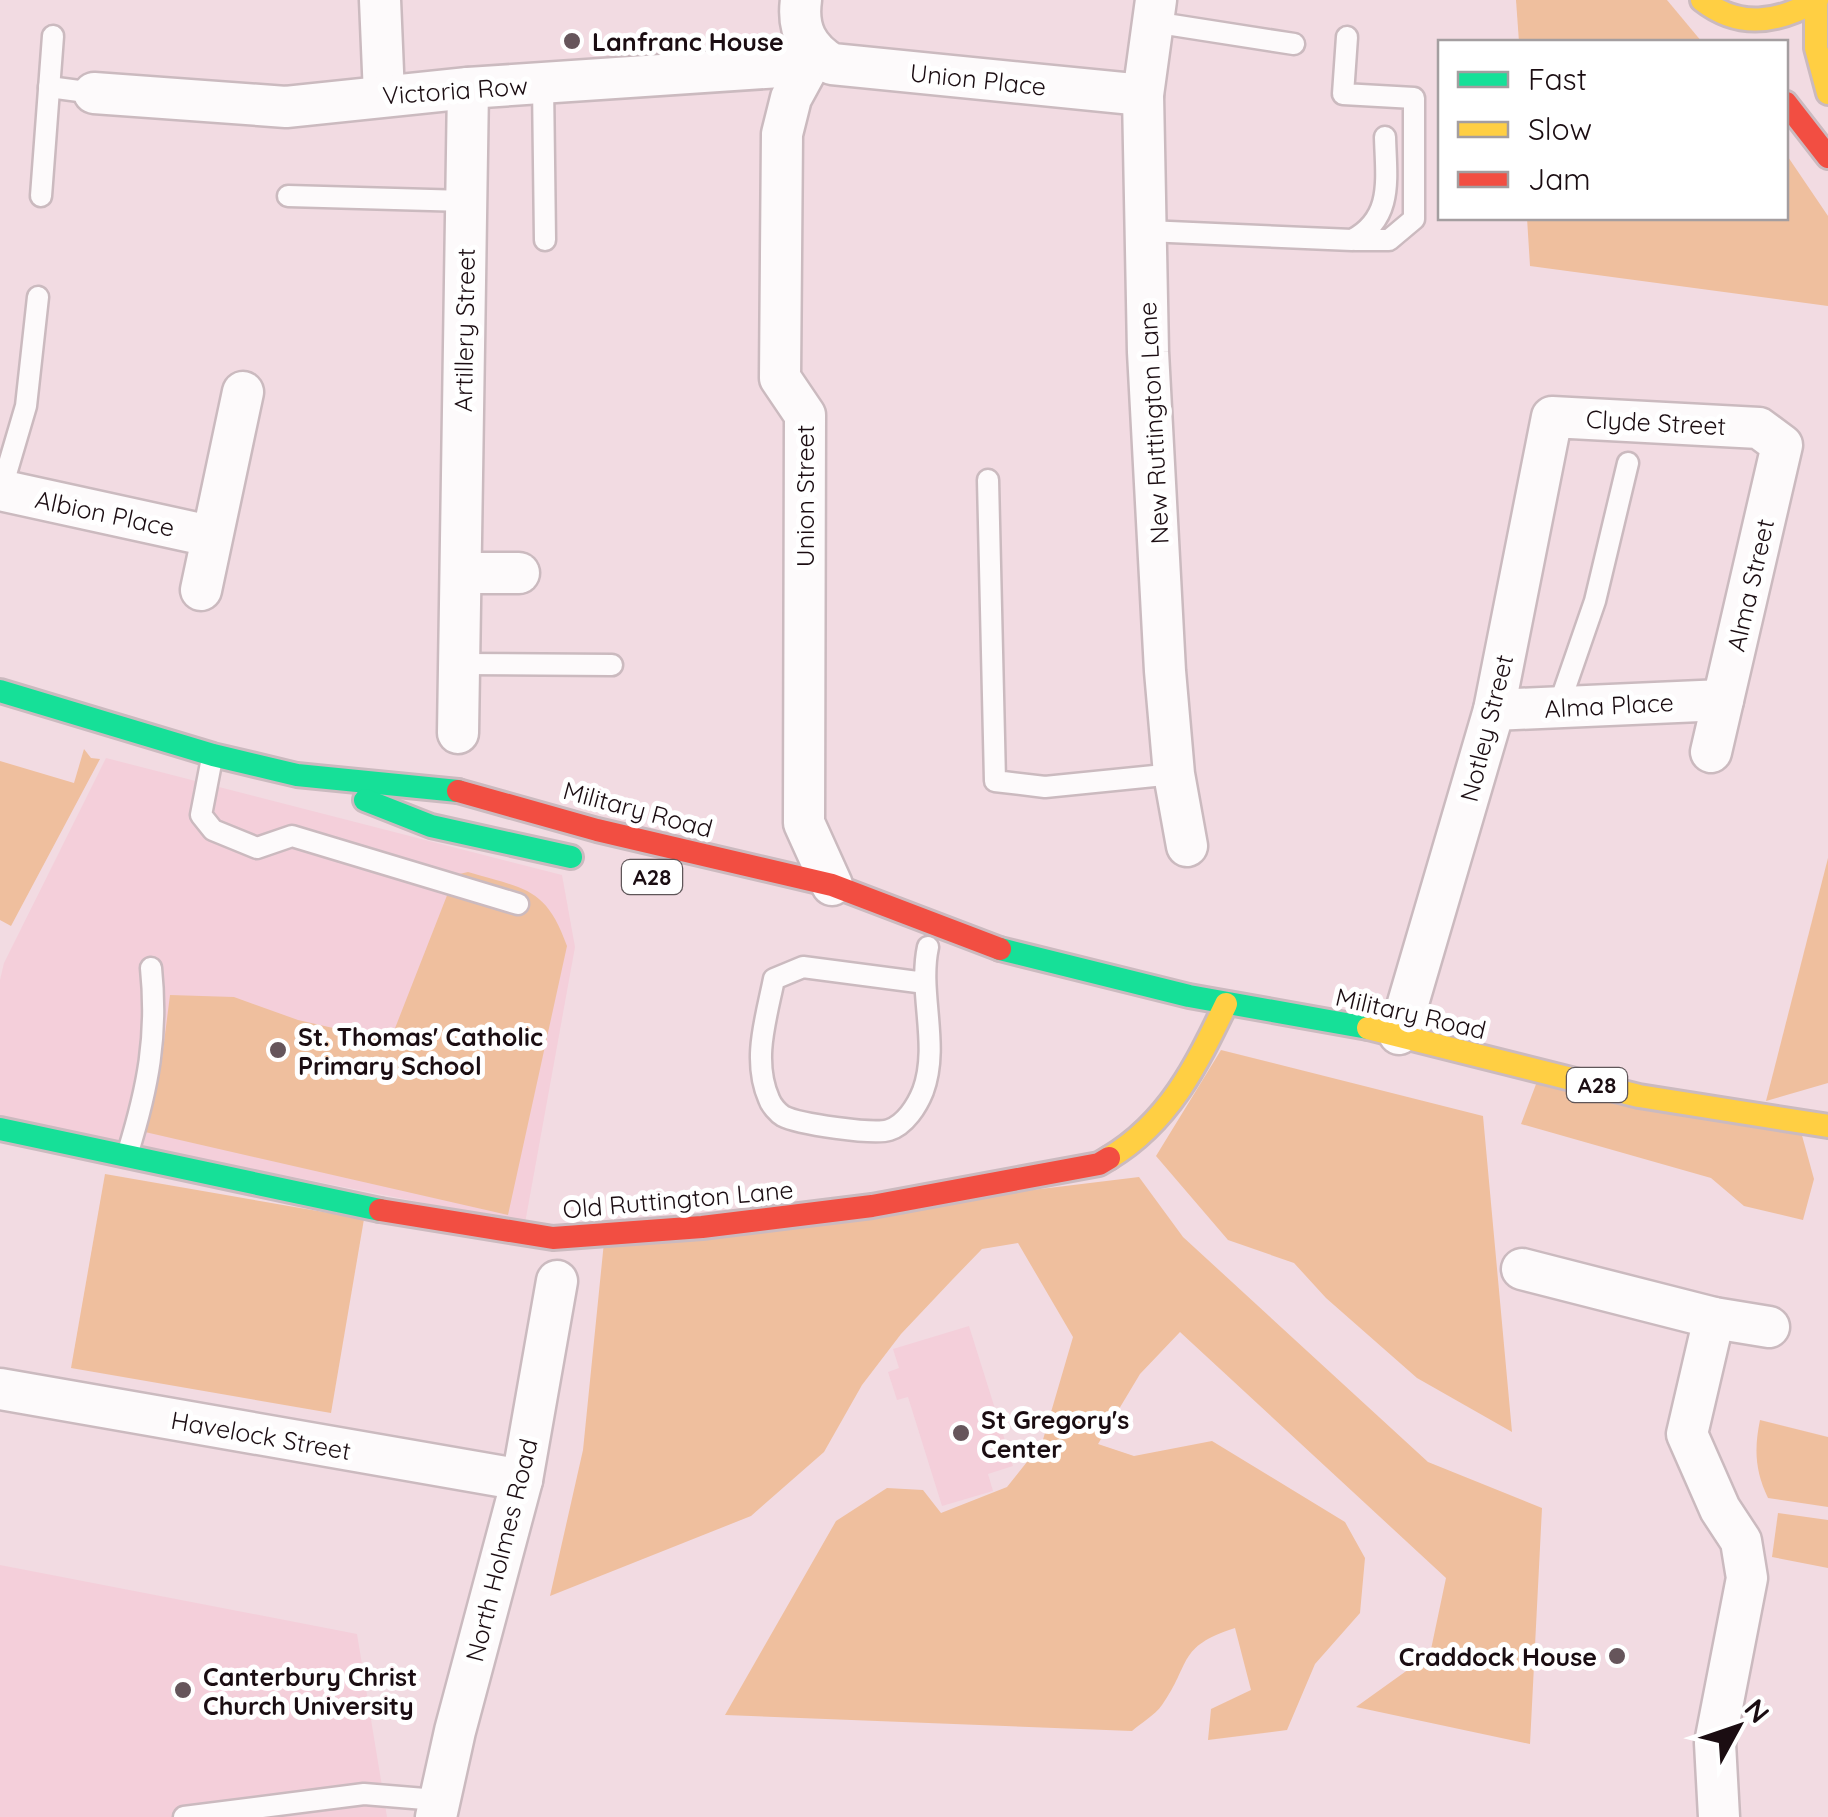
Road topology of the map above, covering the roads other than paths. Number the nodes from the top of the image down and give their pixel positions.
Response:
1 (380, 0) edge
2 (801, 0) edge
3 (1816, 1) edge
4 (1705, 3) edge
5 (1154, 11) edge
6 (53, 36) dead end
7 (1346, 36) dead end
8 (1735, 40) edge
9 (1294, 44) dead end
10 (814, 54) junction
11 (543, 84) junction
12 (49, 88) junction
13 (468, 88) junction
14 (1828, 92) edge
15 (94, 93) joint
16 (384, 95) junction
17 (1143, 95) junction
18 (1788, 106) edge
19 (1385, 137) dead end
20 (1828, 157) edge
21 (42, 196) dead end
22 (288, 196) dead end
23 (466, 200) junction
24 (1147, 231) junction
25 (545, 240) dead end
26 (1352, 240) junction
27 (38, 297) dead end
28 (243, 392) dead end
29 (1552, 417) joint
30 (1760, 428) joint
31 (1628, 463) dead end
32 (988, 480) dead end
33 (0, 490) edge
34 (210, 536) junction
35 (520, 573) dead end
36 (461, 574) junction
37 (201, 590) dead end
38 (460, 664) junction
39 (612, 665) dead end
40 (0, 691) edge
41 (1723, 700) junction
42 (1558, 708) junction
43 (1494, 710) junction
44 (458, 732) dead end
45 (1711, 752) dead end
46 (213, 756) junction
47 (298, 774) junction
48 (1174, 774) junction
49 (1187, 846) dead end
50 (597, 862) dead end
51 (832, 885) junction
52 (518, 904) dead end
53 (918, 945) joint
54 (1012, 954) junction
55 (150, 968) dead end
56 (925, 983) junction
57 (1226, 1004) junction
58 (1399, 1034) junction
59 (1828, 1109) edge
60 (1798, 1121) junction
61 (1828, 1126) edge
62 (0, 1129) edge
63 (128, 1153) junction
64 (1522, 1269) dead end
65 (557, 1281) dead end
66 (1714, 1318) junction
67 (1769, 1327) dead end
68 (0, 1389) edge
69 (522, 1480) junction
70 (437, 1808) edge
71 (184, 1817) edge
72 (1719, 1817) edge

1 - 16 street
2 - 10 street
3 - 4 main road
3 - 14 main road
4 - 8 main road
5 - 9 lane
5 - 17 street, New Ruttington Lane
6 - 12 lane
7 - 26 lane
10 - 11 street, Victoria Row
10 - 17 street, Union Place
10 - 51 street, Union Street
11 - 13 street, Victoria Row
11 - 25 lane
12 - 15 lane
12 - 21 lane
13 - 16 street, Victoria Row
13 - 23 street, Artillery Street
15 - 16 street, Victoria Row
17 - 24 street, New Ruttington Lane
18 - 20 main road
19 - 26 lane
22 - 23 lane
23 - 36 street, Artillery Street
24 - 26 lane
24 - 48 street, New Ruttington Lane
27 - 33 lane
28 - 34 street
29 - 30 street, Clyde Street
29 - 43 street, Notley Street
30 - 41 street, Alma Street
31 - 42 lane
32 - 48 lane
33 - 34 street, Albion Place
34 - 37 street
35 - 36 street
36 - 38 street, Artillery Street
38 - 39 lane
38 - 44 street, Artillery Street
40 - 46 main road, Military Road / A28
41 - 42 street, Alma Place
41 - 45 street, Alma Street
42 - 43 street, Alma Place
43 - 58 street, Notley Street
46 - 47 main road, Military Road / A28
46 - 52 lane
47 - 50 main road, Military Road / A28
47 - 51 main road, Military Road / A28
48 - 49 street, New Ruttington Lane
51 - 54 main road, Military Road / A28
53 - 54 main road, Military Road / A28
53 - 56 lane
54 - 57 main road, Military Road / A28
55 - 63 lane
56 - 56 lane
57 - 58 main road, Military Road / A28
57 - 63 main road, Old Ruttington Lane
58 - 60 main road, Military Road / A28
59 - 60 main road
60 - 61 main road, Military Road / A28
62 - 63 main road, Old Ruttington Lane
64 - 66 street
65 - 69 street, North Holmes Road
66 - 67 street
66 - 72 street
68 - 69 street, Havelock Street
69 - 70 street, North Holmes Road
70 - 71 lane

